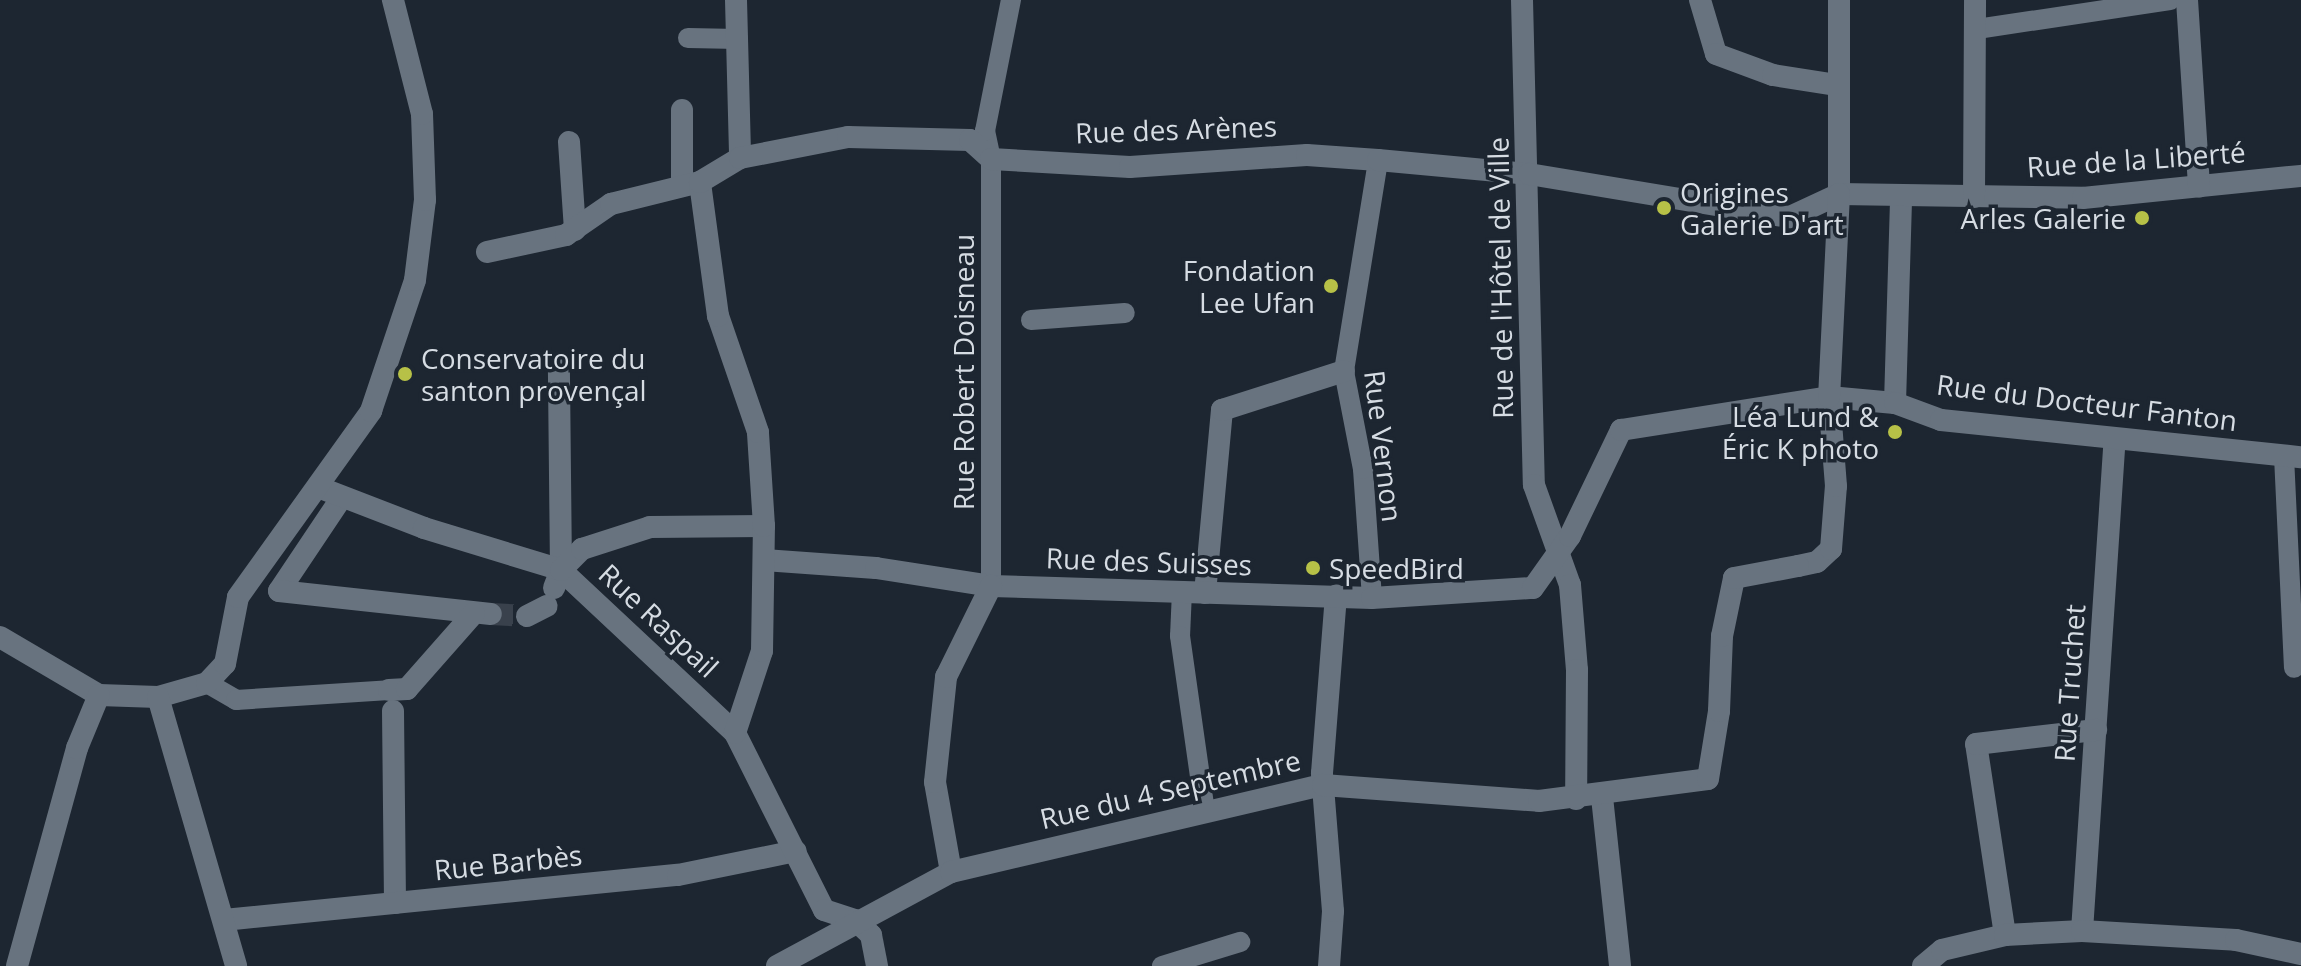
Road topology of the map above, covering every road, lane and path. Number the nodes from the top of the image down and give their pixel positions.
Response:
1 (393, 0) edge
2 (736, 0) edge
3 (1011, 0) edge
4 (1522, 0) edge
5 (1700, 0) edge
6 (1839, 0) edge
7 (1975, 0) edge
8 (2170, 0) edge
9 (2187, 0) edge
10 (1977, 29) junction
11 (688, 38) dead end
12 (738, 39) junction
13 (1837, 85) junction
14 (682, 110) dead end
15 (569, 142) dead end
16 (740, 158) junction
17 (991, 159) junction
18 (1378, 160) junction
19 (1529, 174) junction
20 (2301, 176) edge
21 (691, 183) junction
22 (2199, 187) junction
23 (1839, 194) junction
24 (1901, 196) junction
25 (1974, 197) junction
26 (575, 230) junction
27 (487, 252) dead end
28 (1125, 313) dead end
29 (1031, 320) dead end
30 (559, 364) dead end
31 (1344, 371) junction
32 (1829, 397) junction
33 (1895, 403) junction
34 (2115, 440) junction
35 (2292, 456) edge
36 (318, 487) junction
37 (342, 497) junction
38 (764, 526) junction
39 (1559, 551) junction
40 (764, 560) junction
41 (991, 586) junction
42 (1533, 588) joint
43 (1182, 591) junction
44 (1205, 593) junction
45 (1336, 596) junction
46 (1372, 598) junction
47 (544, 599) junction
48 (0, 637) edge
49 (2294, 668) dead end
50 (207, 683) junction
51 (99, 695) junction
52 (158, 697) junction
53 (396, 697) junction
54 (2096, 730) junction
55 (735, 733) junction
56 (1323, 785) junction
57 (1602, 797) junction
58 (1576, 799) junction
59 (1205, 811) junction
60 (796, 851) junction
61 (951, 872) junction
62 (395, 903) junction
63 (224, 920) junction
64 (855, 920) junction
65 (2082, 931) junction
66 (2005, 935) junction
67 (1240, 942) dead end
68 (2301, 954) edge
69 (17, 966) edge
70 (236, 966) edge
71 (777, 966) edge
72 (877, 966) edge
73 (1162, 966) edge
74 (1329, 966) edge
75 (1620, 966) edge
76 (1923, 966) edge

1 - 36 street
2 - 12 street
3 - 17 lane, Rue Robert Doisneau
4 - 19 street, Rue de l'Hôtel de Ville
5 - 13 street
6 - 13 street
7 - 10 street
8 - 10 lane
9 - 22 street
10 - 25 street
11 - 12 lane
12 - 16 street
13 - 23 street
14 - 21 street
15 - 26 street
16 - 17 street, Rue des Arènes
16 - 21 street, Rue des Arènes
17 - 18 street, Rue des Arènes
17 - 41 lane, Rue Robert Doisneau
18 - 19 street, Rue des Arènes
18 - 31 lane, Rue Vernon
19 - 23 street, Rue des Arènes
19 - 39 street, Rue de l'Hôtel de Ville
20 - 22 street, Rue de la Liberté
21 - 26 street, Rue des Arènes
21 - 38 street
22 - 25 street, Rue de la Liberté
23 - 24 street, Rue de la Liberté
23 - 32 street
24 - 25 street, Rue de la Liberté
24 - 33 street
26 - 27 street, Rue des Arènes
28 - 29 lane
30 - 47 street
31 - 44 street
31 - 46 lane, Rue Vernon
32 - 33 street, Rue du Docteur Fanton
32 - 39 street, Rue du Docteur Fanton
32 - 57 street, Rue du 4 Septembre
33 - 34 street, Rue du Docteur Fanton
34 - 35 street, Rue du Docteur Fanton
34 - 54 street, Rue Truchet
35 - 49 lane
36 - 37 street, Rue Raspail
36 - 50 street
37 - 47 street, Rue Raspail
37 - 53 street
38 - 40 street
38 - 47 street
39 - 42 street, Rue du Docteur Fanton
39 - 58 street, Rue de l'Hôtel de Ville
40 - 41 street, Rue des Suisses
40 - 55 street
41 - 43 street, Rue des Suisses
41 - 61 street
42 - 46 street, Rue des Suisses
43 - 44 street, Rue des Suisses
43 - 59 lane
44 - 45 street, Rue des Suisses
45 - 46 street, Rue des Suisses
45 - 56 street
47 - 55 street, Rue Raspail
48 - 51 street
50 - 52 street
50 - 53 lane
51 - 52 street
51 - 69 street
52 - 63 street
53 - 62 street
54 - 65 street, Rue Truchet
54 - 66 street
55 - 60 street, Rue Raspail
56 - 58 street, Rue du 4 Septembre
56 - 59 street, Rue du 4 Septembre
56 - 74 street
57 - 58 street, Rue du 4 Septembre
57 - 75 street
59 - 61 street, Rue du 4 Septembre
60 - 62 street, Rue Barbès
60 - 64 street, Rue Raspail
61 - 64 street, Rue du 4 Septembre
62 - 63 street, Rue Barbès
63 - 70 street
64 - 71 street, Rue du 4 Septembre
64 - 72 street
65 - 66 street
65 - 68 street
66 - 76 street
67 - 73 lane

